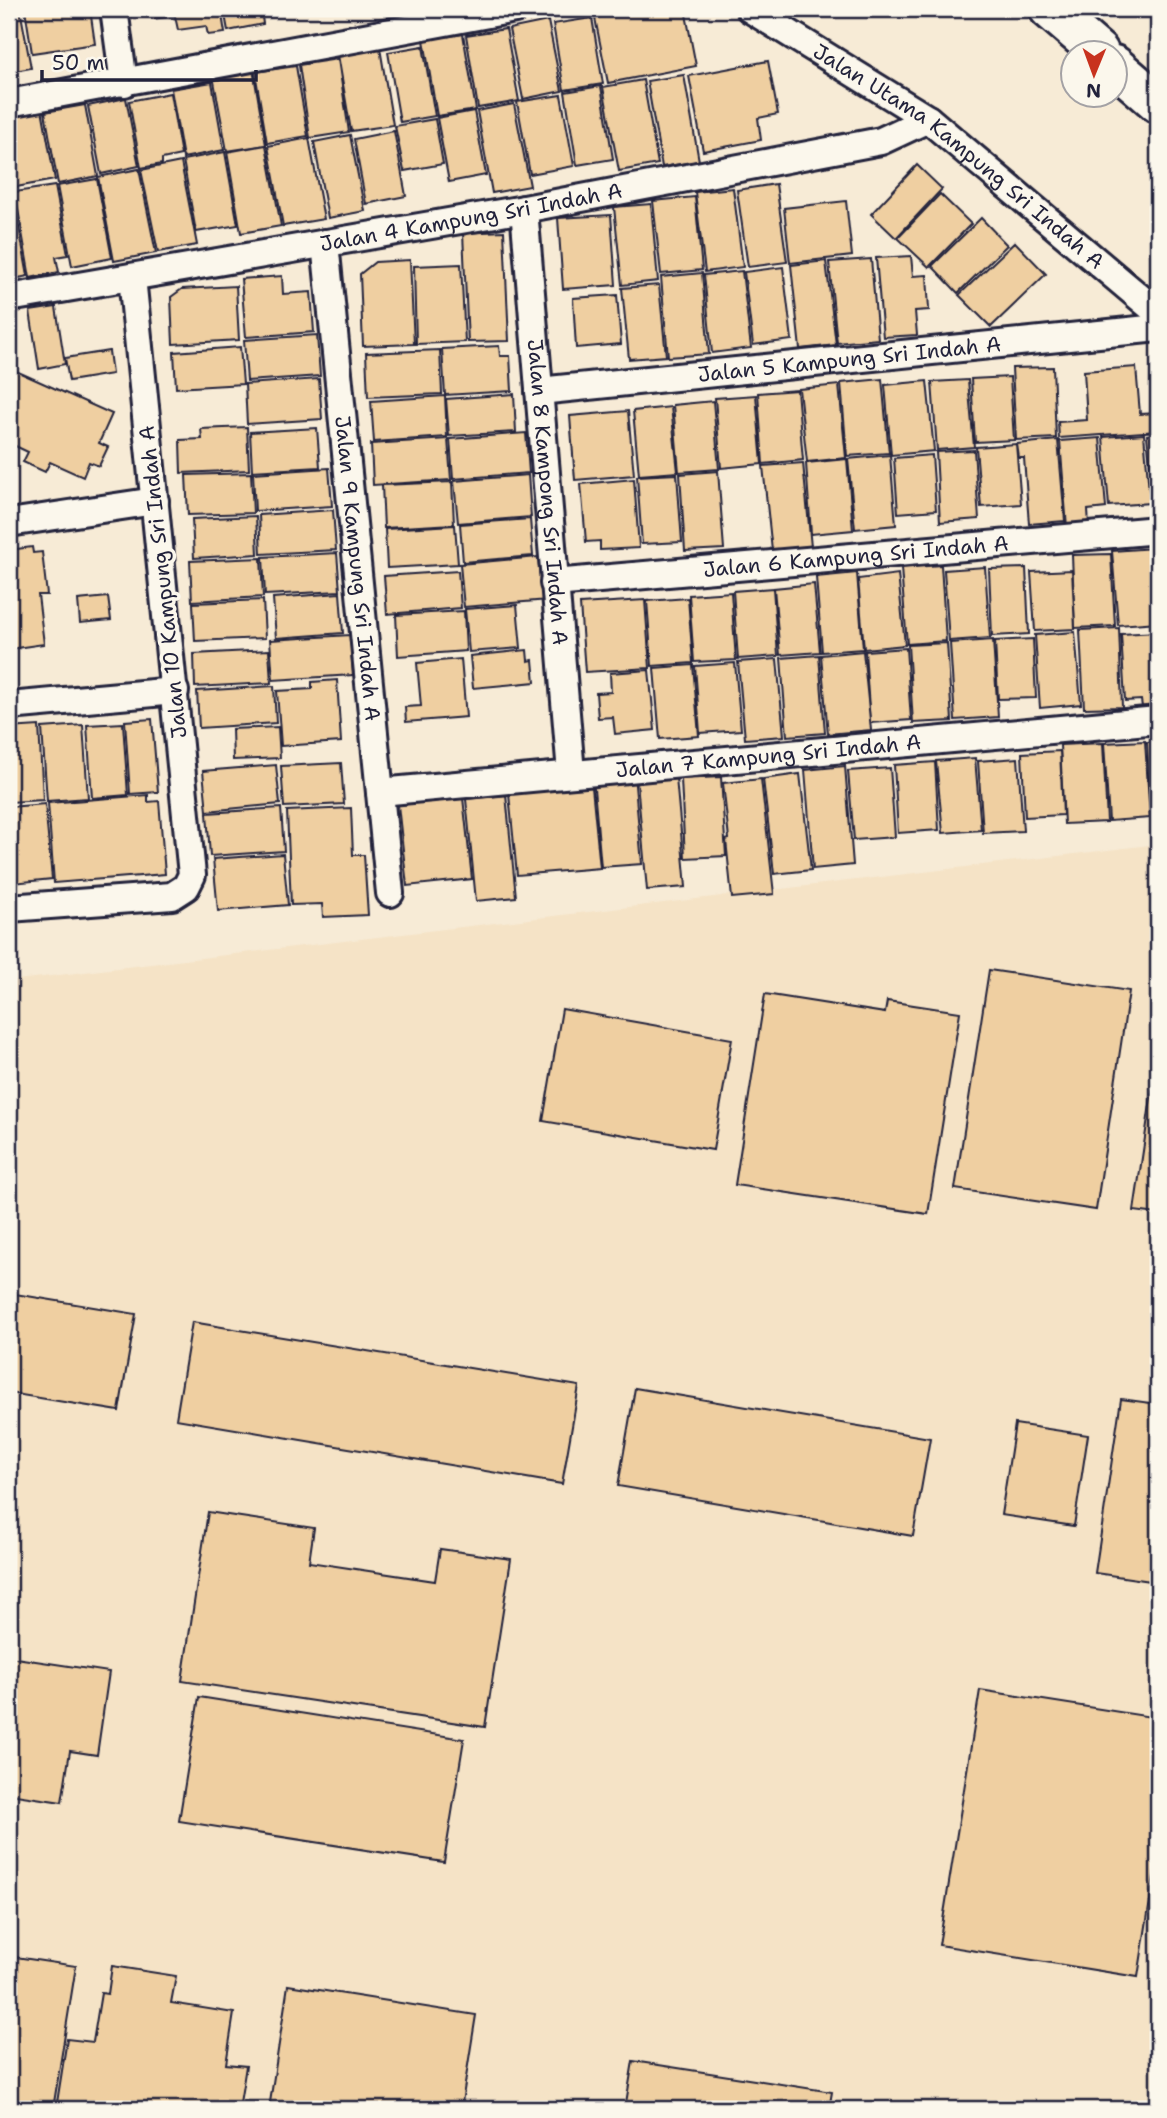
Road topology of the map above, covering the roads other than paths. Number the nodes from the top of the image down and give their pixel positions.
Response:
1 (114, 9) edge
2 (515, 9) edge
3 (750, 9) edge
4 (1049, 9) edge
5 (1083, 38) edge
6 (1128, 76) edge
7 (124, 83) junction
8 (9, 103) edge
9 (1158, 103) edge
10 (928, 119) junction
11 (524, 209) junction
12 (325, 243) junction
13 (132, 276) junction
14 (9, 298) edge
15 (1158, 313) edge
16 (1158, 328) edge
17 (539, 391) junction
18 (155, 501) junction
19 (9, 523) edge
20 (1158, 530) edge
21 (554, 583) junction
22 (174, 691) junction
23 (9, 705) edge
24 (1158, 720) edge
25 (571, 773) junction
26 (380, 792) junction
27 (390, 893) dead end
28 (9, 908) edge

1 - 7 street
2 - 7 street
3 - 10 street, Jalan Utama Kampung Sri Indah A
4 - 5 highway
6 - 9 highway
7 - 8 street
10 - 11 street, Jalan 4 Kampung Sri Indah A
10 - 15 street, Jalan Utama Kampung Sri Indah A
11 - 12 street, Jalan 4 Kampung Sri Indah A
11 - 17 street, Jalan 8 Kampong Sri Indah A
12 - 13 street, Jalan 4 Kampung Sri Indah A
12 - 26 street, Jalan 9 Kampung Sri Indah A
13 - 14 street, Jalan 4 Kampung Sri Indah A
13 - 18 street, Jalan 10 Kampung Sri Indah A
16 - 17 street, Jalan 5 Kampung Sri Indah A
17 - 21 street, Jalan 8 Kampong Sri Indah A
18 - 19 street
18 - 22 street, Jalan 10 Kampung Sri Indah A
20 - 21 street, Jalan 6 Kampung Sri Indah A
21 - 25 street, Jalan 8 Kampong Sri Indah A
22 - 23 street
22 - 28 street, Jalan 10 Kampung Sri Indah A
24 - 25 street, Jalan 7 Kampung Sri Indah A
25 - 26 street, Jalan 7 Kampung Sri Indah A
26 - 27 street, Jalan 9 Kampung Sri Indah A

